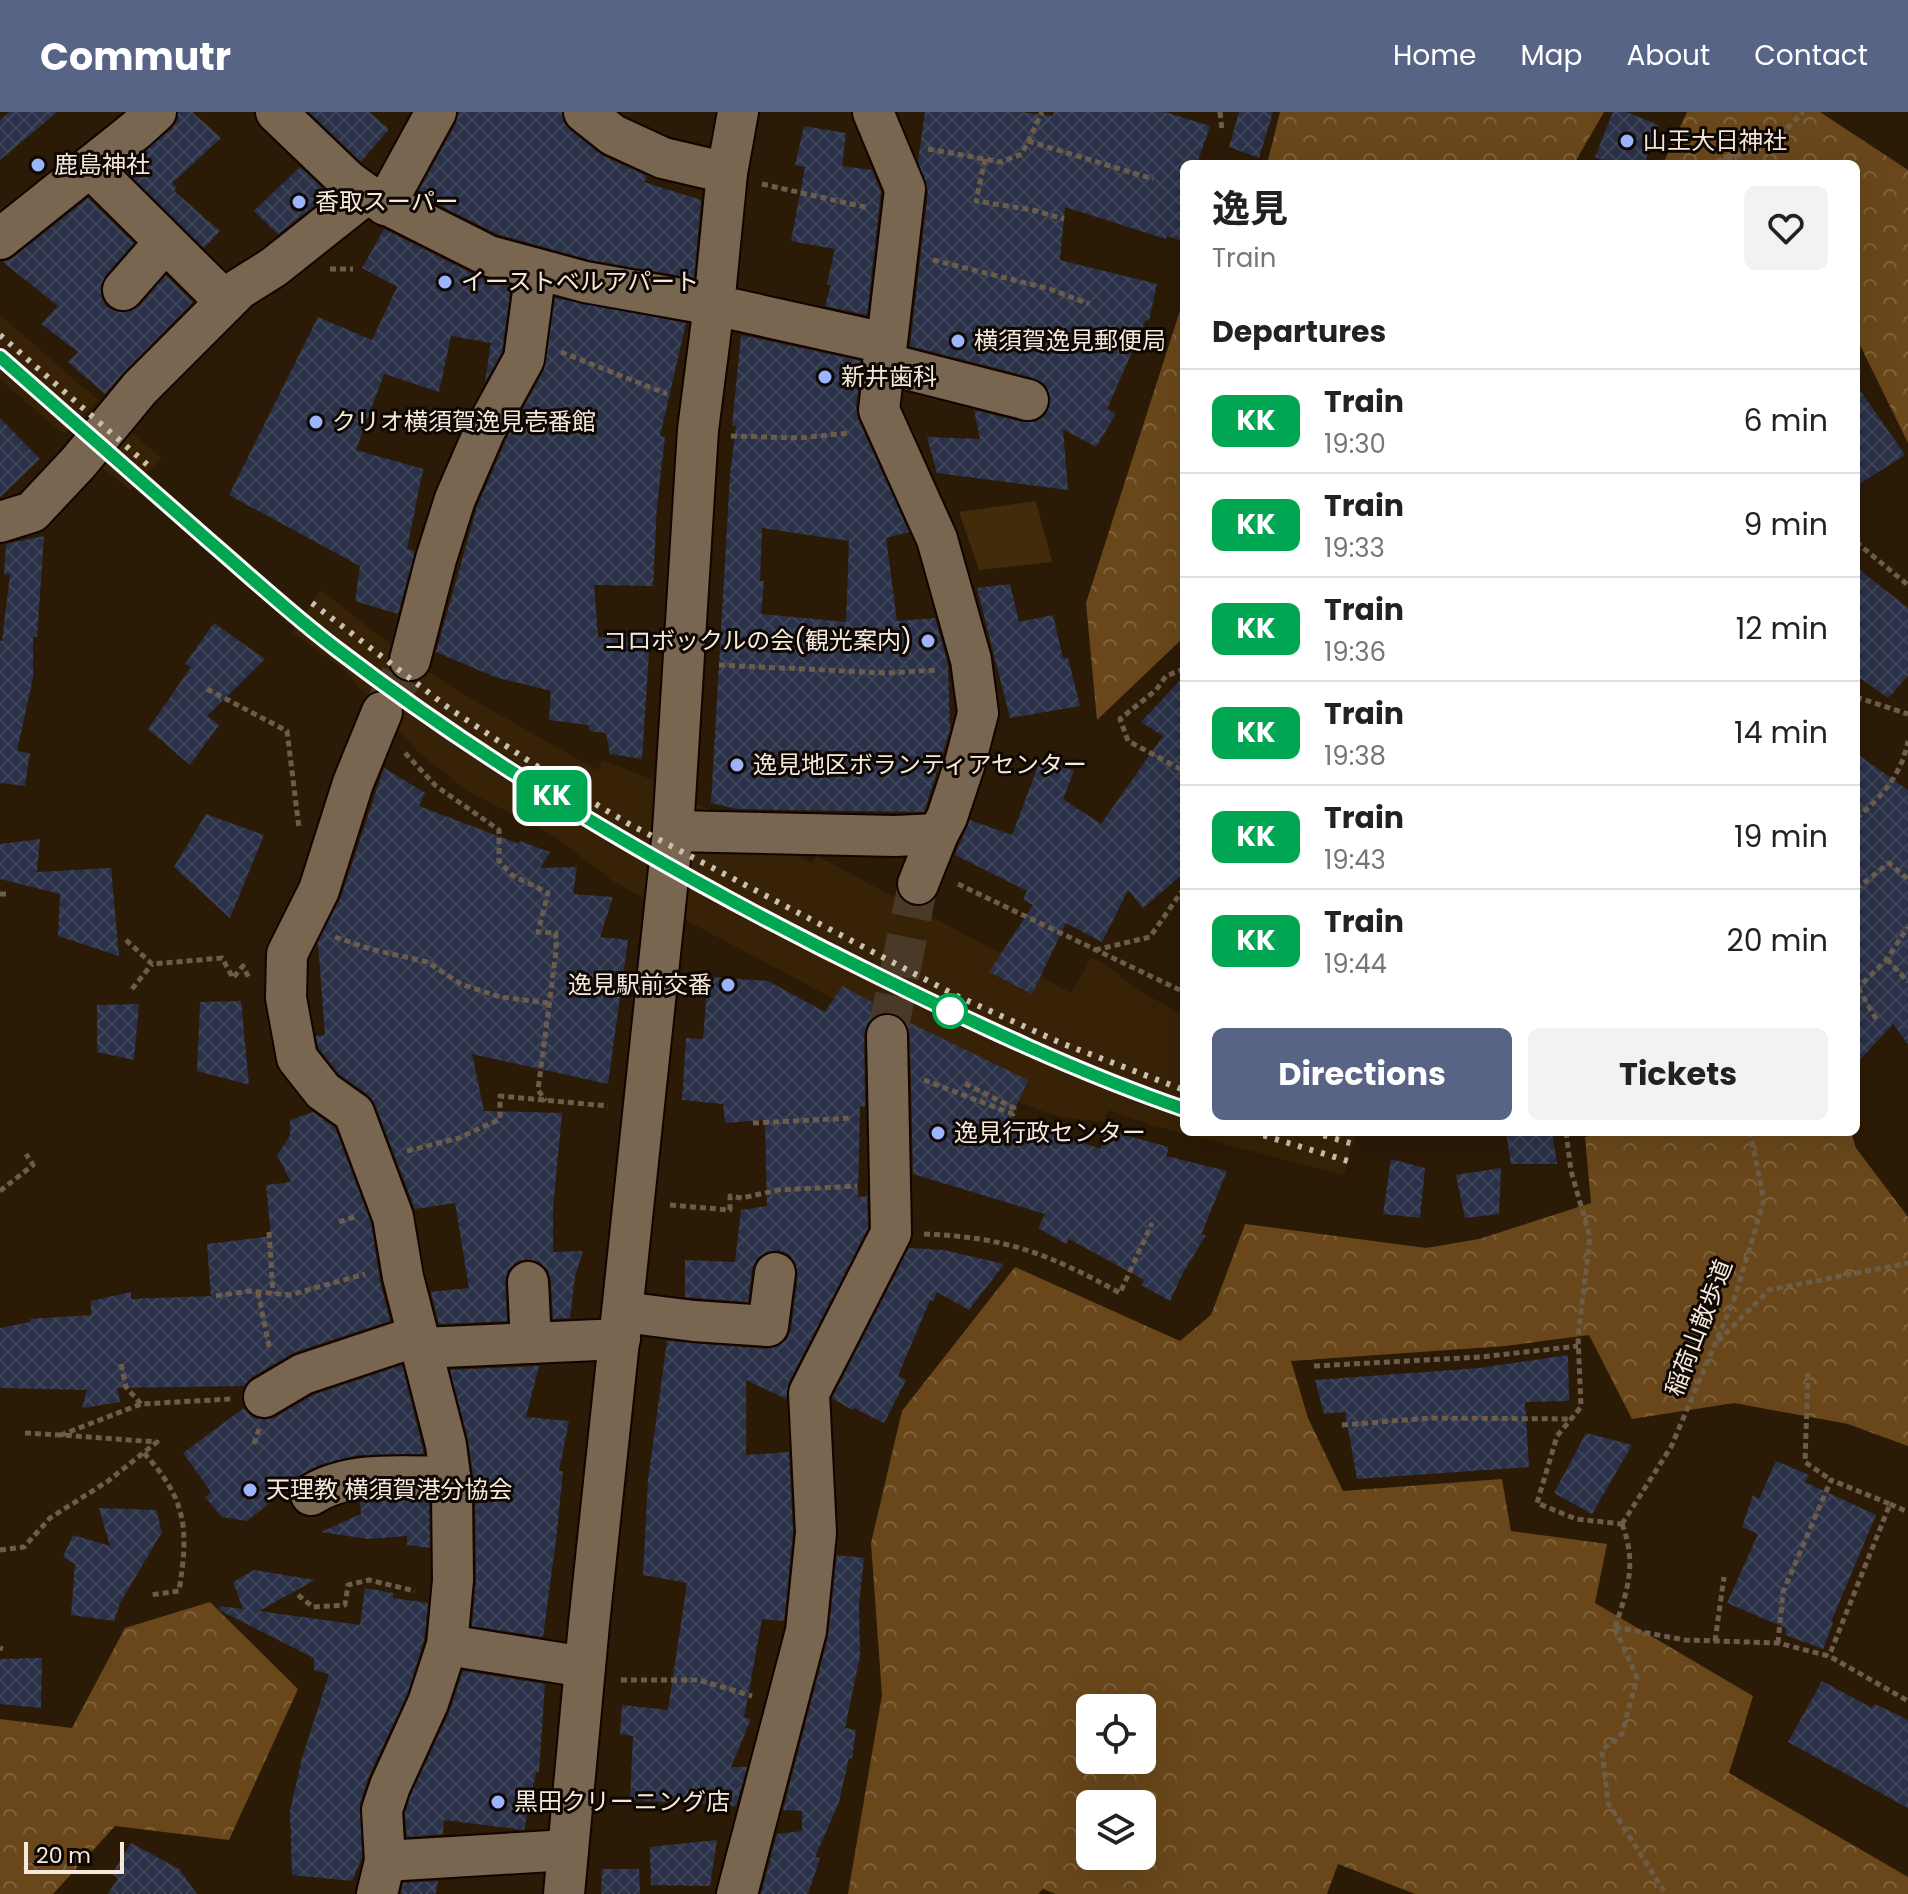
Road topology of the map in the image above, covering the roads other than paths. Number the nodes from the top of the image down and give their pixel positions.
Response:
1 (156, 112) edge
2 (276, 112) edge
3 (436, 112) edge
4 (584, 112) edge
5 (738, 112) edge
6 (878, 126) edge
7 (90, 167) junction
8 (726, 175) junction
9 (375, 200) junction
10 (0, 239) edge
11 (165, 242) junction
12 (536, 269) junction
13 (123, 290) dead end
14 (226, 302) junction
15 (714, 305) junction
16 (884, 353) junction
17 (1028, 400) dead end
18 (0, 522) edge
19 (410, 660) tunnel mouth
20 (379, 720) tunnel mouth
21 (673, 831) junction
22 (887, 1035) tunnel mouth
23 (775, 1273) dead end
24 (528, 1282) dead end
25 (621, 1325) junction
26 (419, 1342) junction
27 (531, 1343) junction
28 (268, 1394) road end
29 (450, 1477) junction
30 (311, 1495) dead end
31 (447, 1645) junction
32 (584, 1674) junction
33 (568, 1850) junction
34 (381, 1877) edge
35 (564, 1894) edge
36 (737, 1894) edge

1 - 7 street
2 - 9 street
3 - 9 street
4 - 8 street
5 - 8 street
6 - 16 street
7 - 10 street
7 - 11 street
8 - 15 street
9 - 12 street
9 - 14 street
11 - 13 street
11 - 14 street
12 - 15 street
12 - 19 street
14 - 18 street
15 - 16 street
15 - 21 street
16 - 17 street
16 - 21 street
20 - 26 street
21 - 25 street
22 - 36 street
23 - 25 street
24 - 27 street
25 - 27 street
25 - 32 street
26 - 27 street
26 - 28 street
26 - 29 street
29 - 30 street
29 - 31 street
31 - 32 street
31 - 34 street
32 - 33 street
33 - 34 street
33 - 35 street

